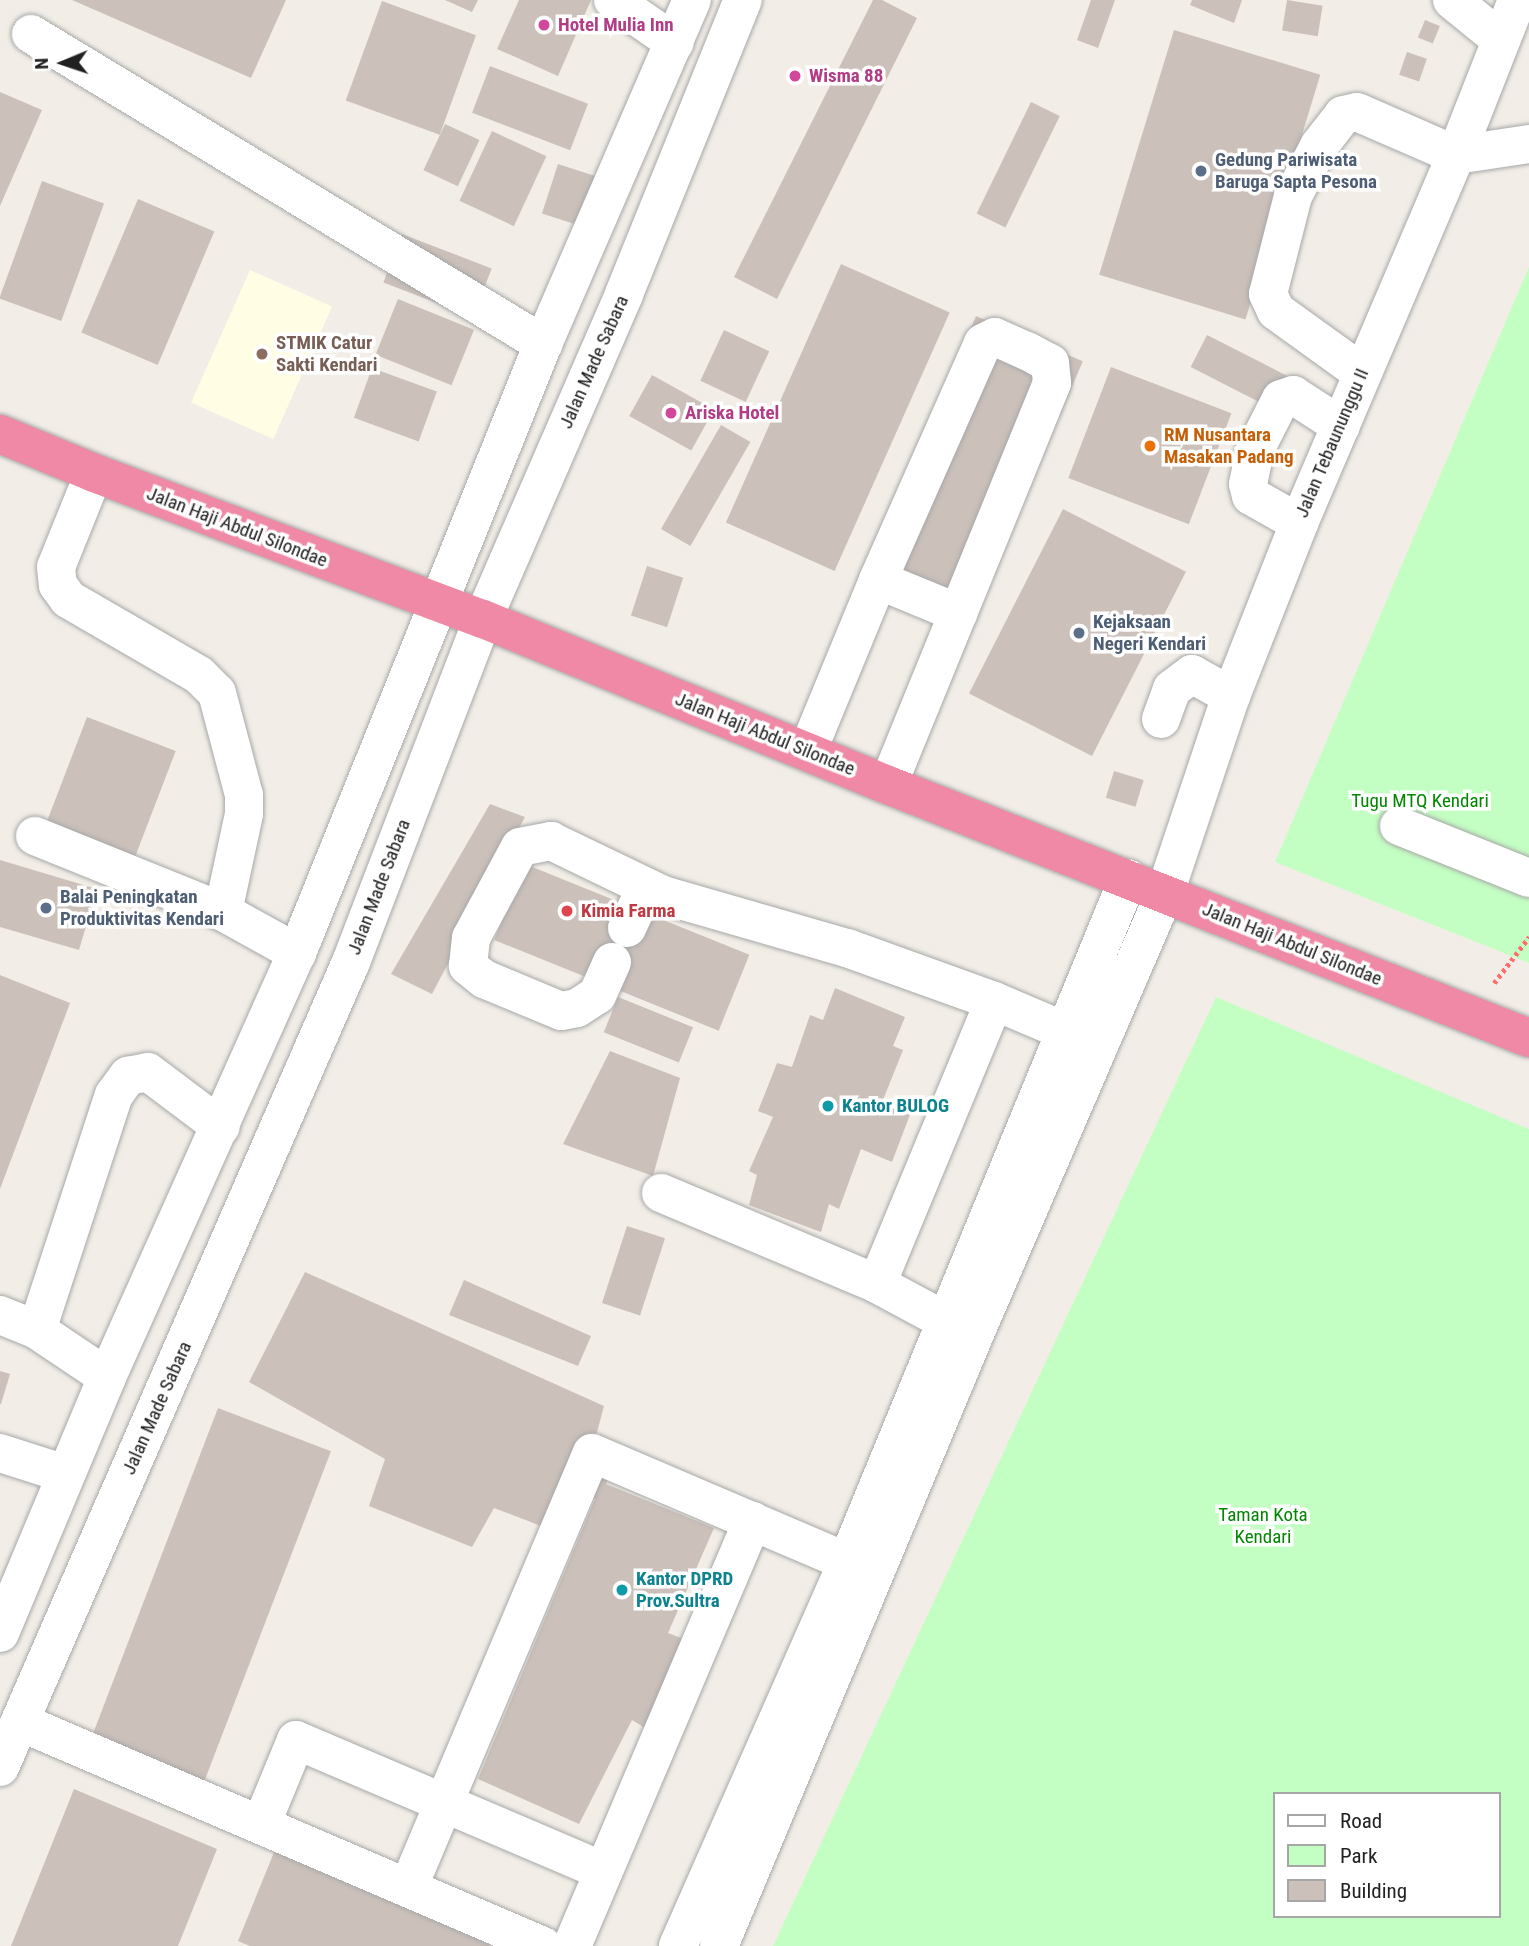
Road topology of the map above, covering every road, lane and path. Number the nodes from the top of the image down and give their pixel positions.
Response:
1 (613, 0) edge
2 (692, 0) edge
3 (743, 0) edge
4 (1452, 0) edge
5 (1517, 0) edge
6 (31, 34) dead end
7 (1501, 40) junction
8 (675, 43) junction
9 (1529, 144) edge
10 (1456, 155) junction
11 (543, 344) junction
12 (1362, 373) junction
13 (1341, 426) junction
14 (0, 434) edge
15 (94, 473) junction
16 (1299, 523) junction
17 (878, 580) junction
18 (436, 603) junction
19 (958, 613) junction
20 (483, 619) junction
21 (1231, 696) junction
22 (1161, 719) dead end
23 (808, 750) junction
24 (888, 785) junction
25 (1399, 827) dead end
26 (35, 836) dead end
27 (1529, 878) edge
28 (1128, 879) junction
29 (646, 887) junction
30 (1165, 893) junction
31 (223, 912) junction
32 (627, 928) dead end
33 (1529, 937) edge
34 (297, 953) junction
35 (611, 962) dead end
36 (995, 1001) junction
37 (1469, 1015) junction
38 (1067, 1032) junction
39 (1529, 1038) edge
40 (221, 1127) junction
41 (661, 1193) dead end
42 (877, 1284) junction
43 (0, 1315) edge
44 (944, 1320) junction
45 (37, 1330) junction
46 (107, 1377) junction
47 (0, 1453) edge
48 (66, 1474) junction
49 (752, 1521) junction
50 (847, 1562) junction
51 (0, 1633) edge
52 (19, 1722) junction
53 (0, 1767) edge
54 (444, 1803) junction
55 (261, 1825) junction
56 (603, 1871) junction
57 (408, 1888) junction
58 (543, 1946) edge
59 (572, 1946) edge
60 (678, 1946) edge
61 (719, 1946) edge

1 - 8 street
2 - 8 street
3 - 20 street, Jalan Made Sabara
4 - 7 street
5 - 7 street, Jalan Tebaununggu II
6 - 11 street
7 - 10 street, Jalan Tebaununggu II
8 - 11 street
9 - 10 street
10 - 12 street, Jalan Tebaununggu II
10 - 12 street
11 - 18 street
12 - 13 street, Jalan Tebaununggu II
13 - 16 street, Jalan Tebaununggu II
13 - 16 street
14 - 15 highway, Jalan Haji Abdul Silondae
15 - 18 highway, Jalan Haji Abdul Silondae
15 - 31 street
16 - 21 street, Jalan Tebaununggu II
17 - 19 street
17 - 19 street
17 - 23 street
18 - 20 highway, Jalan Haji Abdul Silondae
18 - 34 street
19 - 24 street
20 - 23 highway, Jalan Haji Abdul Silondae
20 - 52 street, Jalan Made Sabara
21 - 22 street
21 - 30 street, Jalan Tebaununggu II
23 - 24 highway, Jalan Haji Abdul Silondae
24 - 28 highway, Jalan Haji Abdul Silondae
25 - 27 street
26 - 31 street
28 - 30 highway, Jalan Haji Abdul Silondae
28 - 38 street
29 - 32 street
29 - 35 street
29 - 36 street
30 - 37 highway, Jalan Haji Abdul Silondae
30 - 61 street, Jalan Tebaununggu II
31 - 34 street
33 - 37 path
34 - 40 street
36 - 38 street
36 - 42 street
37 - 39 highway, Jalan Haji Abdul Silondae
38 - 44 street
40 - 45 street
40 - 46 street
41 - 42 street
42 - 44 street
43 - 45 street
44 - 50 street
45 - 46 street
46 - 48 street
47 - 48 street
48 - 51 street
49 - 50 street
49 - 54 street
49 - 56 street
50 - 60 street
52 - 53 street, Jalan Made Sabara
52 - 55 street
54 - 55 street
54 - 56 street
54 - 57 street
55 - 57 street
56 - 59 street
57 - 58 street

